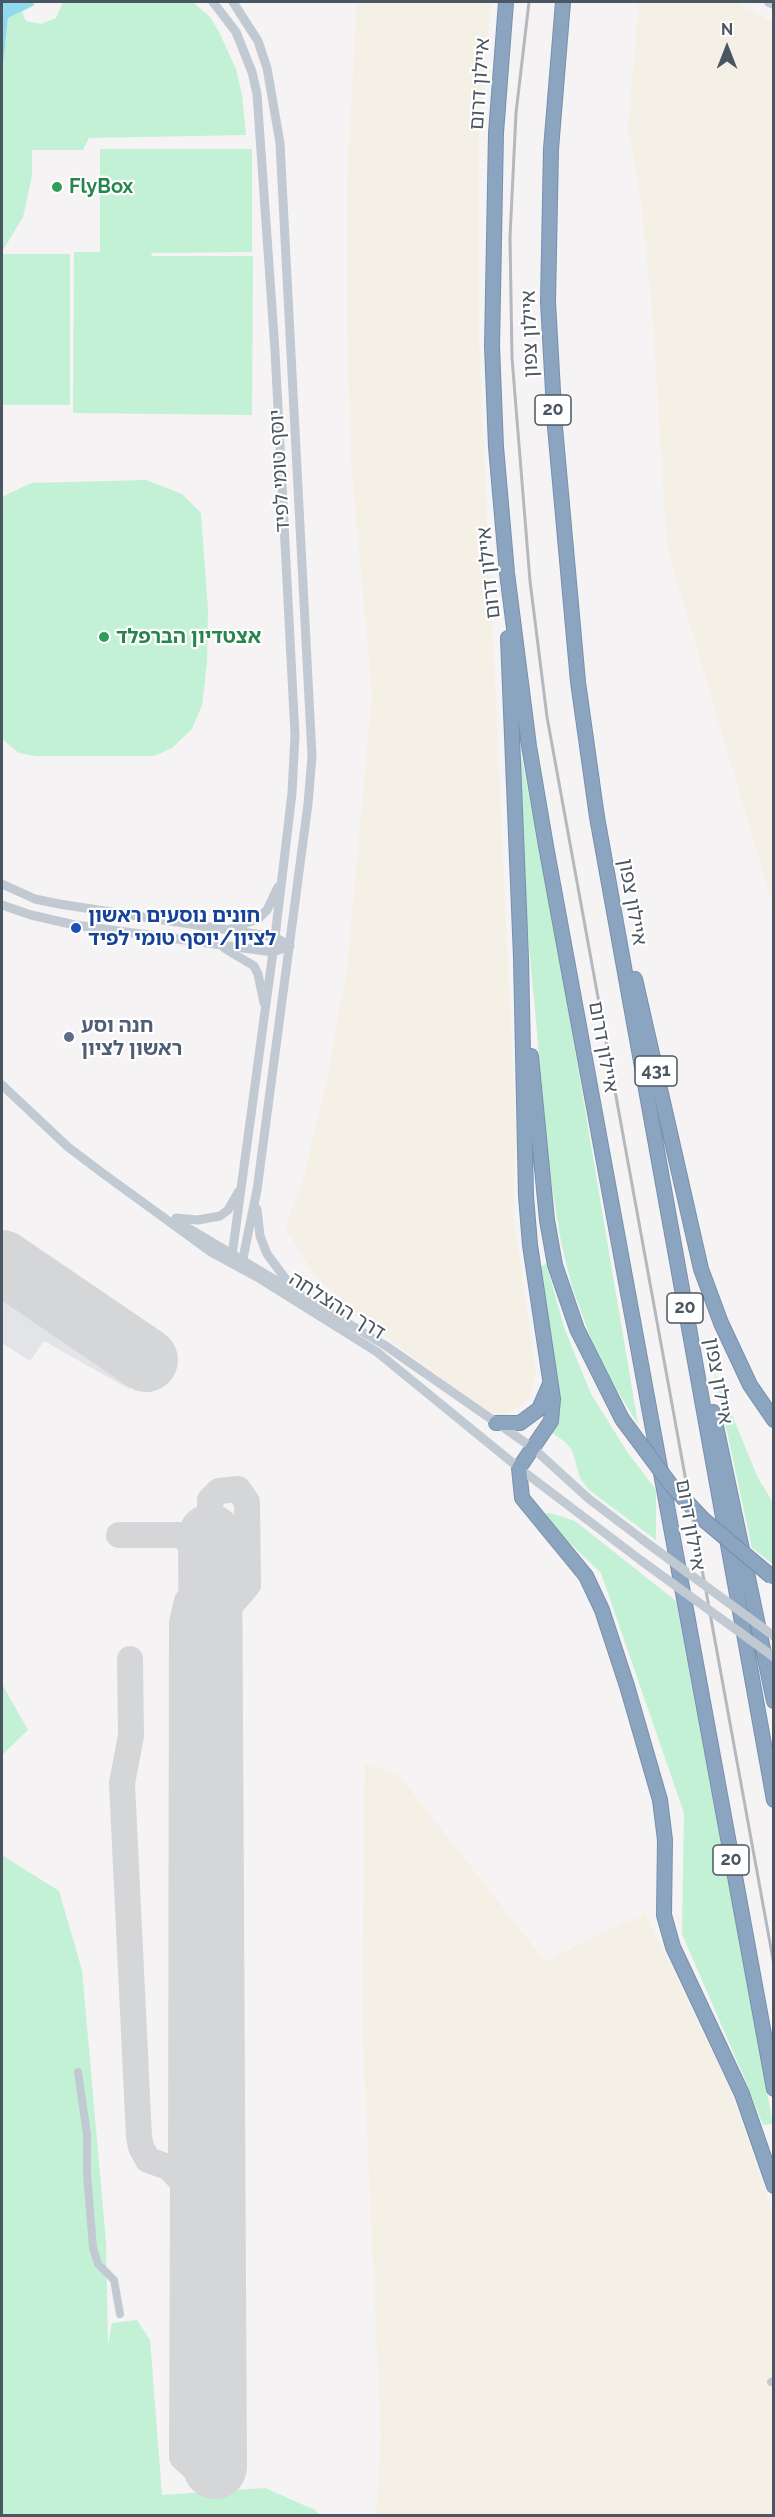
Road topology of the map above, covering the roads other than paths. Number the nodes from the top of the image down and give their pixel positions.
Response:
1 (213, 2) edge
2 (233, 2) edge
3 (506, 2) edge
4 (562, 2) edge
5 (769, 2) edge
6 (774, 4) edge
7 (507, 573) junction
8 (597, 817) junction
9 (281, 880) junction
10 (2, 884) edge
11 (2, 905) edge
12 (226, 930) junction
13 (275, 937) junction
14 (219, 945) junction
15 (290, 946) junction
16 (273, 951) junction
17 (521, 958) junction
18 (266, 1012) junction
19 (2, 1085) edge
20 (244, 1181) junction
21 (125, 1189) junction
22 (257, 1190) junction
23 (172, 1218) junction
24 (232, 1258) junction
25 (242, 1263) junction
26 (296, 1291) junction
27 (687, 1322) junction
28 (550, 1382) junction
29 (774, 1420) edge
30 (496, 1423) junction
31 (532, 1448) junction
32 (519, 1468) junction
33 (773, 1578) edge
34 (774, 1636) edge
35 (774, 1657) edge
36 (774, 1701) edge
37 (774, 1800) edge
38 (78, 2072) dead end
39 (774, 2089) edge
40 (774, 2186) edge
41 (120, 2314) dead end

1 - 9 street, יוסף טומי לפיד
2 - 15 street, יוסף טומי לפיד
3 - 7 highway, איילון דרום / 20
4 - 8 highway, איילון צפון / 20
5 - 6 main road
7 - 17 highway
7 - 39 highway, איילון דרום / 20
8 - 27 highway, איילון צפון / 20
8 - 29 highway, 431
9 - 12 street
9 - 13 street, יוסף טומי לפיד
10 - 12 street
11 - 14 street
12 - 13 street
13 - 15 street
13 - 16 street, יוסף טומי לפיד
14 - 16 street
14 - 18 street
15 - 16 street
15 - 22 street, יוסף טומי לפיד
16 - 18 street, יוסף טומי לפיד
17 - 28 highway
17 - 33 highway, bridge
18 - 20 street, יוסף טומי לפיד
19 - 21 street, דרך ההצלחה
20 - 23 street
20 - 24 street, יוסף טומי לפיד
21 - 23 street, דרך ההצלחה
21 - 24 street, דרך ההצלחה
22 - 25 street
22 - 26 street
23 - 24 street, דרך ההצלחה
24 - 25 street, דרך ההצלחה
25 - 26 street, דרך ההצלחה
25 - 32 street, דרך ההצלחה
26 - 30 street, דרך ההצלחה
27 - 36 highway
27 - 37 highway, איילון צפון / 20
28 - 30 highway
28 - 31 highway
30 - 31 street, דרך ההצלחה
31 - 32 highway
31 - 34 street, דרך ההצלחה, bridge
32 - 35 street, דרך ההצלחה, bridge
32 - 40 highway
38 - 41 street

